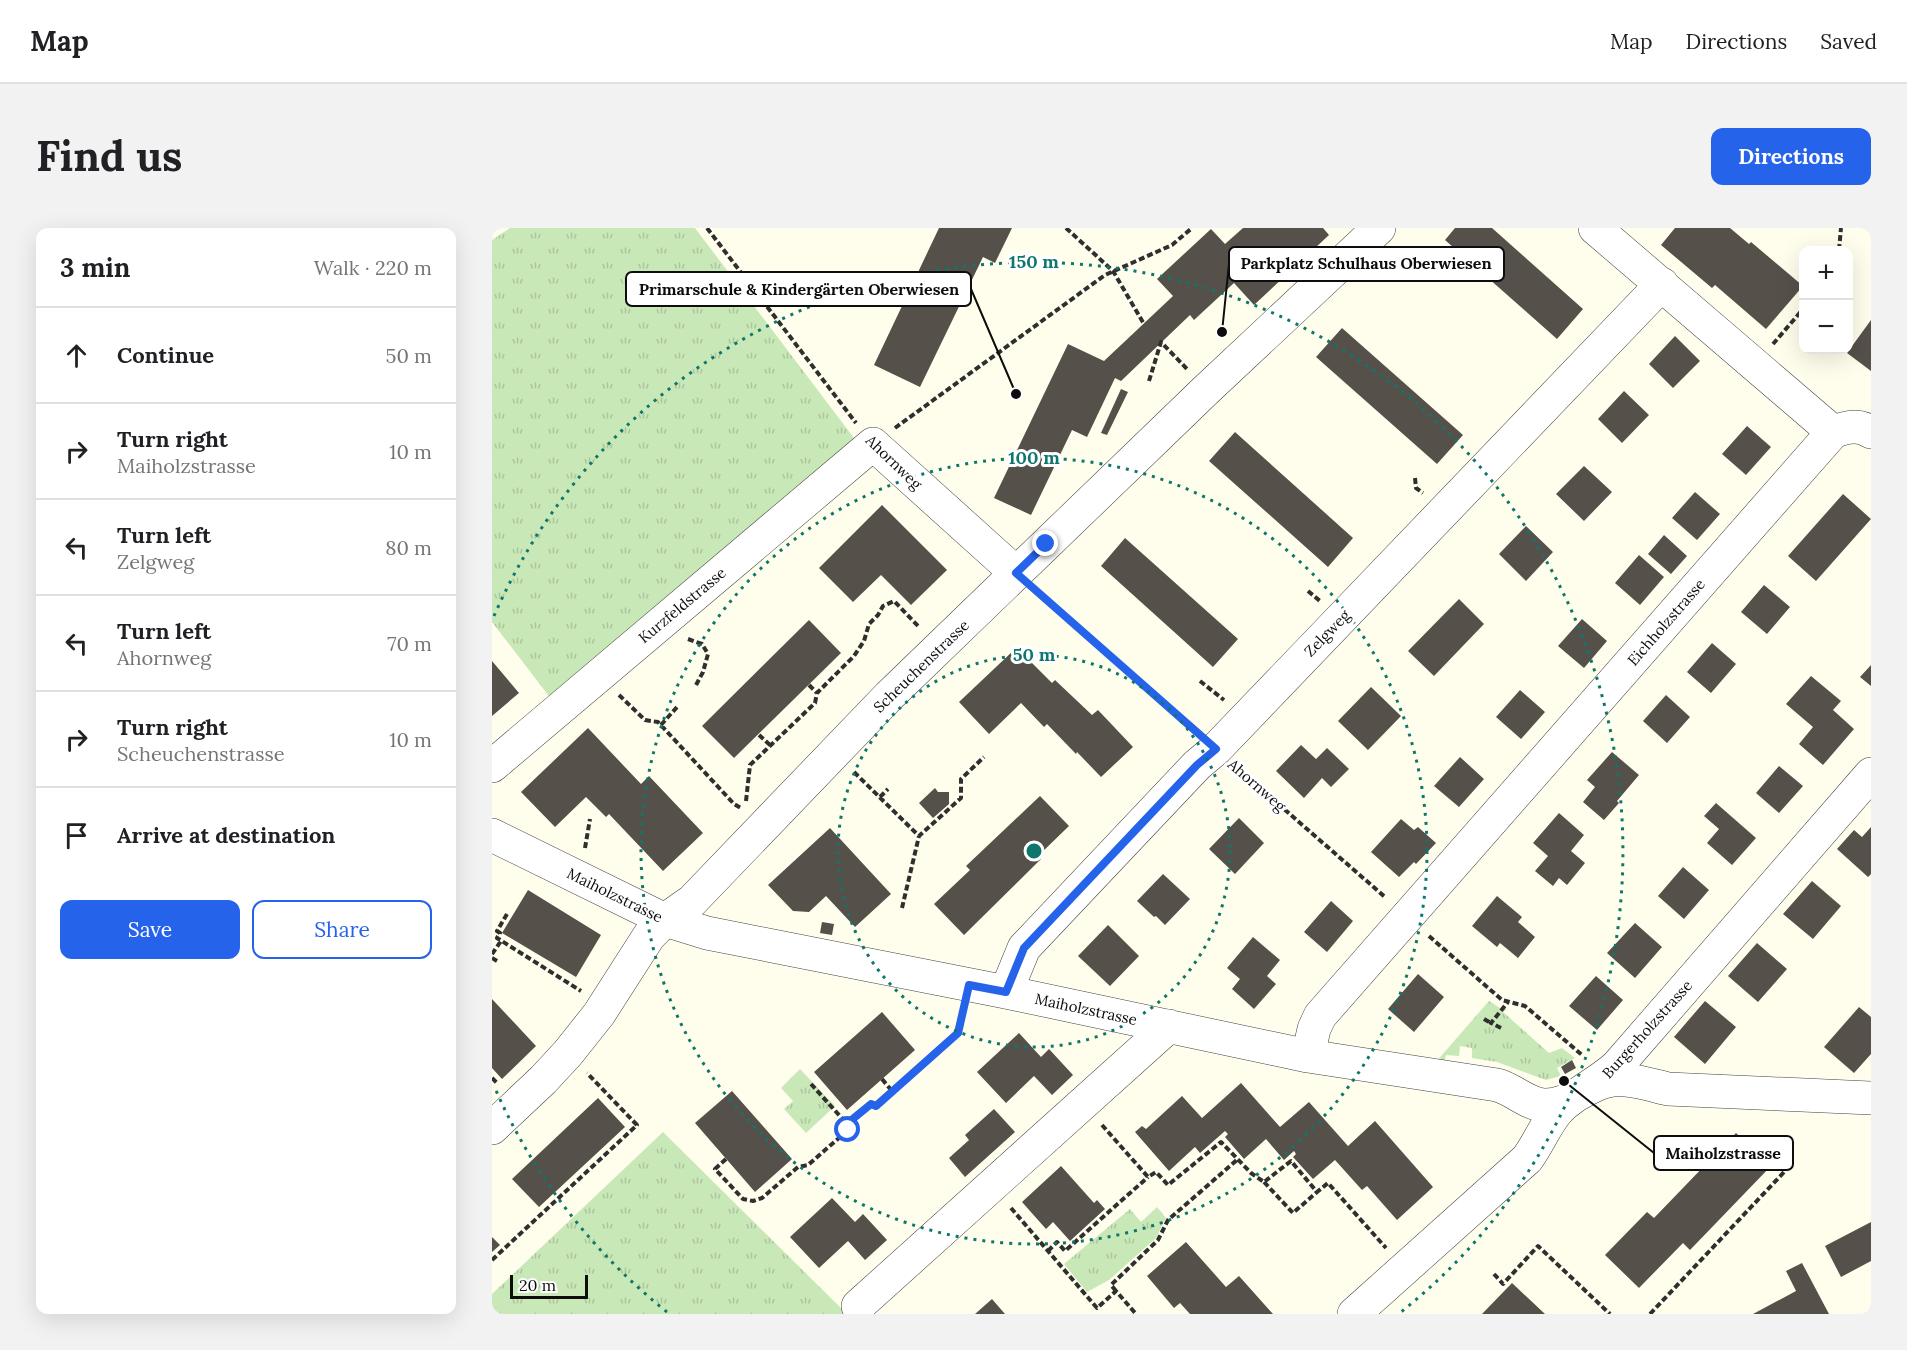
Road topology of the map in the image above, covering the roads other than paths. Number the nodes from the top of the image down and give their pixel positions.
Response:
1 (1379, 228) edge
2 (1595, 228) edge
3 (1662, 284) junction
4 (1833, 432) junction
5 (1871, 432) edge
6 (873, 444) joint
7 (1016, 573) junction
8 (492, 766) edge
9 (1871, 774) edge
10 (492, 835) edge
11 (665, 920) junction
12 (1006, 992) junction
13 (1169, 1026) junction
14 (1308, 1056) junction
15 (1574, 1098) junction
16 (1871, 1098) edge
17 (492, 1128) edge
18 (858, 1306) dead end
19 (1354, 1314) edge

1 - 7 street, Scheuchenstrasse
2 - 3 street
3 - 4 street
3 - 12 street, Zelgweg
4 - 5 street
4 - 14 street, Eichholzstrasse
6 - 7 street, Ahornweg
6 - 8 street, Kurzfeldstrasse
7 - 11 street, Scheuchenstrasse
9 - 15 street, Burgerholzstrasse
10 - 11 street, Maiholzstrasse
11 - 12 street, Maiholzstrasse
11 - 17 street, Scheuchenstrasse
12 - 13 street, Maiholzstrasse
13 - 14 street, Maiholzstrasse
13 - 18 street
14 - 15 street, Maiholzstrasse
15 - 16 street, Maiholzstrasse
15 - 19 street, Burgerholzstrasse

